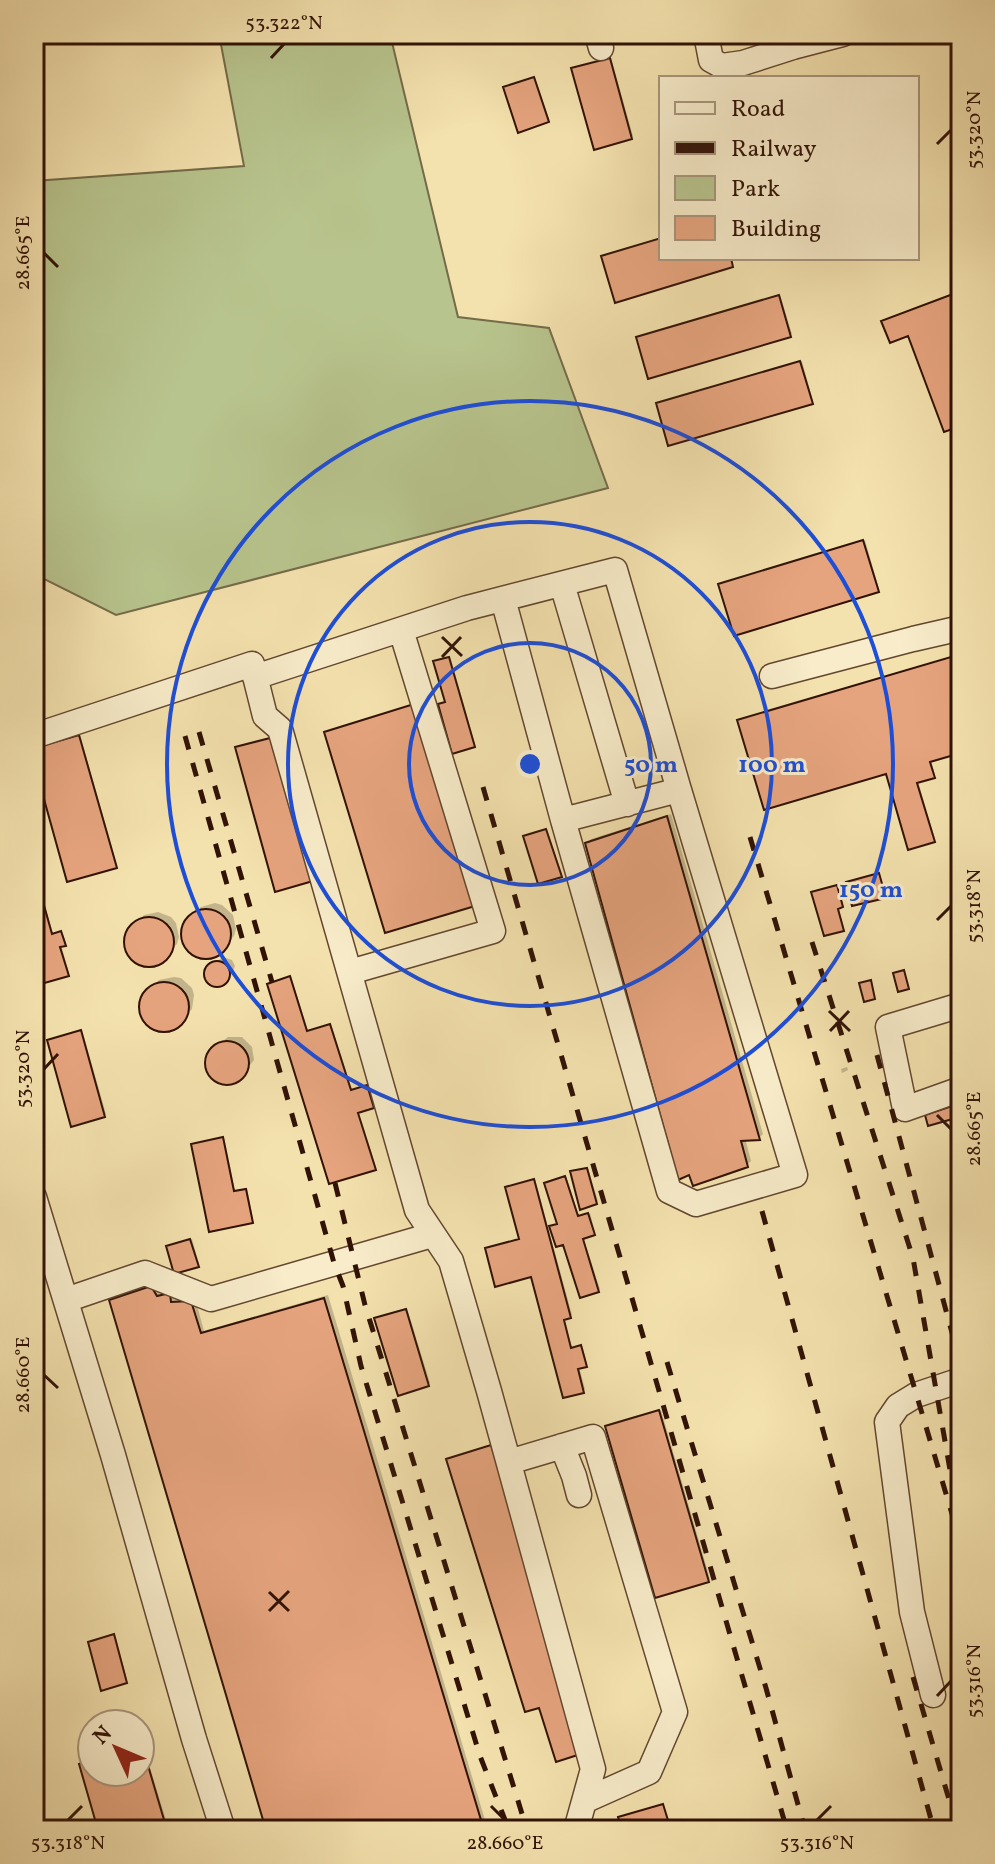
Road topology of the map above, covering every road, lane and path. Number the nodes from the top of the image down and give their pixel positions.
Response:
1 (706, 34) edge
2 (843, 34) edge
3 (791, 40) edge
4 (562, 584) junction
5 (503, 599) junction
6 (961, 628) edge
7 (401, 630) junction
8 (772, 676) dead end
9 (255, 677) junction
10 (34, 736) edge
11 (679, 790) junction
12 (627, 804) junction
13 (563, 820) junction
14 (350, 972) junction
15 (961, 1005) edge
16 (961, 1090) edge
17 (34, 1197) edge
18 (432, 1235) junction
19 (66, 1300) junction
20 (961, 1380) edge
21 (562, 1446) junction
22 (509, 1462) junction
23 (579, 1495) dead end
24 (933, 1695) dead end
25 (584, 1801) junction
26 (223, 1830) edge
27 (576, 1830) edge

1 - 3 lane
2 - 3 lane
4 - 5 lane
4 - 11 lane
4 - 12 lane
5 - 7 lane
5 - 13 lane
6 - 8 lane
7 - 9 lane
7 - 14 lane
9 - 10 lane
9 - 14 lane
11 - 12 lane
11 - 13 lane
12 - 13 lane
14 - 18 lane
15 - 16 lane
17 - 19 lane
18 - 19 lane
18 - 22 lane
19 - 26 lane
20 - 24 lane
21 - 22 lane
21 - 23 lane
21 - 25 lane
22 - 25 lane
25 - 27 lane

